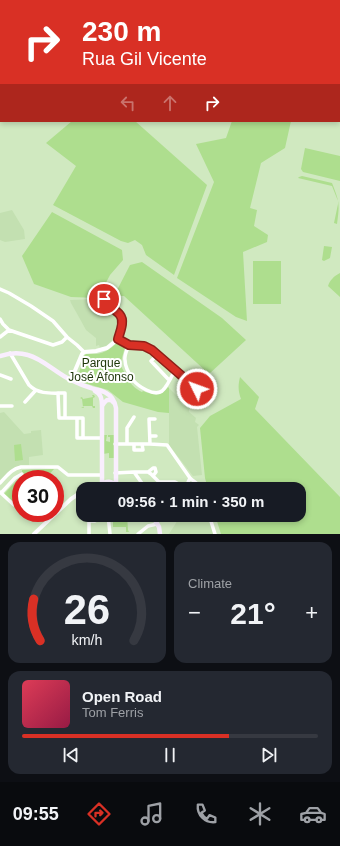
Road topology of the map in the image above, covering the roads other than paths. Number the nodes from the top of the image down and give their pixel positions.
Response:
1 (0, 289) edge
2 (114, 309) dead end
3 (0, 319) edge
4 (9, 330) junction
5 (0, 337) edge
6 (67, 337) junction
7 (118, 339) junction
8 (129, 345) junction
9 (84, 352) junction
10 (10, 353) junction
11 (158, 354) junction
12 (0, 356) edge
13 (175, 370) junction
14 (0, 375) edge
15 (10, 379) dead end
16 (71, 380) junction
17 (169, 380) junction
18 (92, 388) junction
19 (197, 389) dead end
20 (36, 390) junction
21 (58, 393) junction
22 (25, 402) dead end
23 (115, 405) junction
24 (0, 406) edge
25 (12, 406) dead end
26 (102, 406) junction
27 (134, 417) dead end
28 (66, 418) junction
29 (156, 419) dead end
30 (144, 429) dead end
31 (150, 429) junction
32 (150, 436) junction
33 (156, 436) dead end
34 (102, 438) junction
35 (115, 444) junction
36 (127, 444) junction
37 (134, 444) junction
38 (142, 444) junction
39 (150, 444) junction
40 (134, 472) junction
41 (148, 472) junction
42 (115, 473) junction
43 (102, 475) junction
44 (153, 476) junction
45 (190, 478) junction
46 (12, 481) edge
47 (102, 482) edge
48 (116, 482) edge
49 (141, 482) edge
50 (159, 482) edge
51 (188, 482) edge
52 (195, 482) edge
53 (0, 483) edge
54 (0, 493) edge
55 (76, 496) edge
56 (12, 503) edge
57 (89, 522) edge
58 (109, 522) edge
59 (212, 522) edge
60 (158, 524) joint
61 (34, 534) edge
62 (89, 534) edge
63 (110, 534) edge
64 (138, 534) edge
65 (160, 534) edge
66 (215, 534) edge

1 - 6 street
2 - 7 street
3 - 4 street
4 - 5 street
4 - 6 street
6 - 9 street
7 - 8 street
7 - 9 street
8 - 11 street
8 - 17 street
9 - 16 street
10 - 12 main road
10 - 16 main road
10 - 20 street
11 - 13 street
11 - 17 street
13 - 17 street
13 - 19 street
14 - 15 street
16 - 18 main road
18 - 23 main road
18 - 26 main road
20 - 21 street
20 - 22 street
21 - 28 street
21 - 28 street
23 - 26 main road
23 - 35 main road
24 - 25 street
26 - 34 main road
27 - 36 street
28 - 34 street
29 - 31 street
30 - 31 street
31 - 32 street
32 - 33 street
32 - 39 street
34 - 43 main road
35 - 36 street
35 - 42 main road
36 - 37 street
37 - 38 street
37 - 38 street
38 - 39 street
39 - 45 street
40 - 41 street
40 - 42 street
40 - 49 street
41 - 44 street
41 - 44 street
42 - 48 main road
43 - 47 main road
43 - 53 street
44 - 50 street
45 - 51 street
45 - 52 street
46 - 54 street
54 - 56 street
55 - 61 street
57 - 62 street
58 - 63 street
59 - 66 street
60 - 64 street
60 - 65 main road

